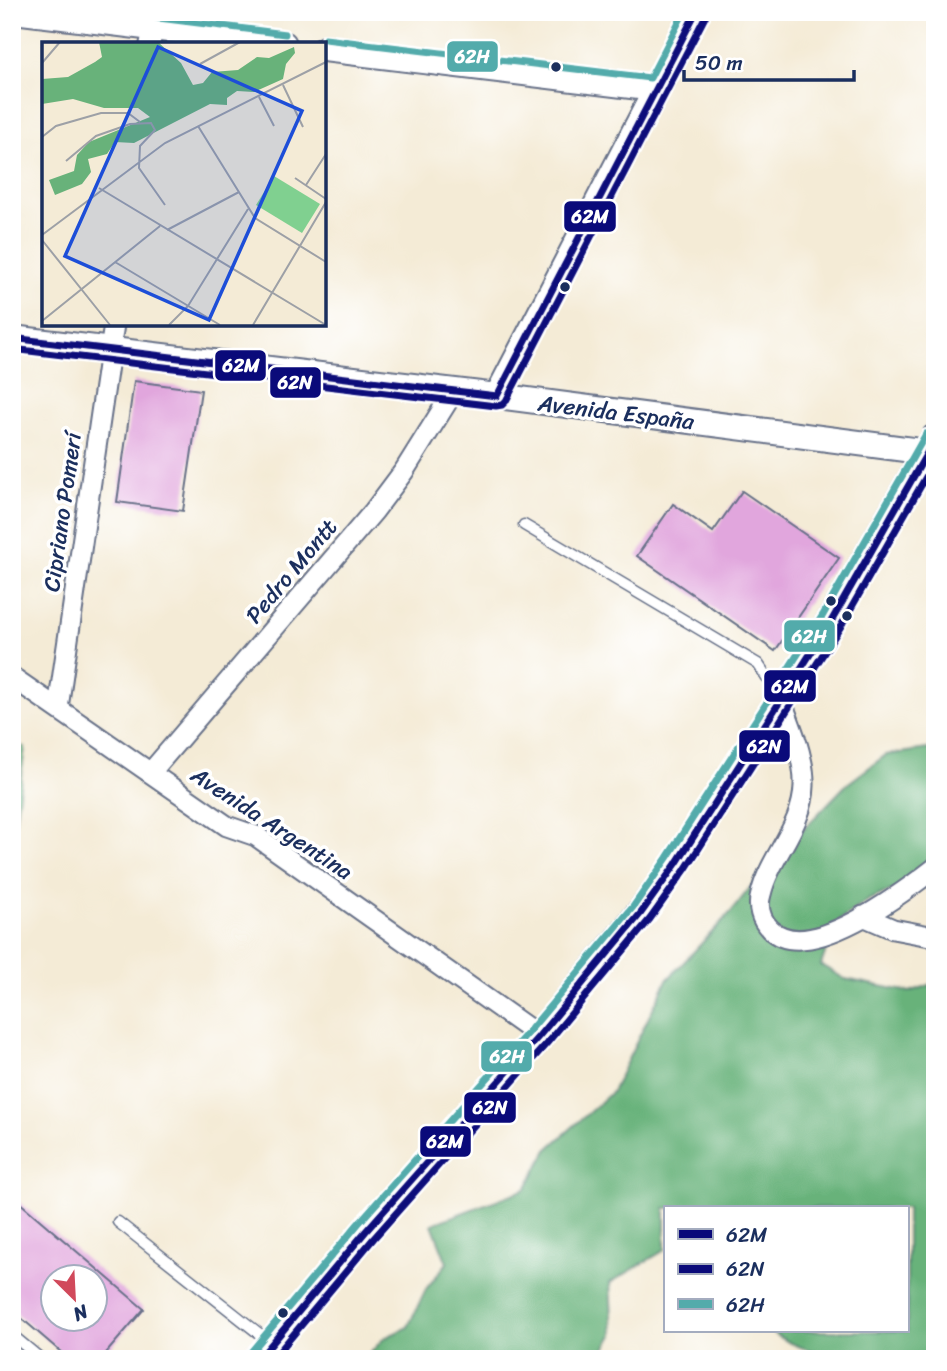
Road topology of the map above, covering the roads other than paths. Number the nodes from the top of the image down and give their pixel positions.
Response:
1 (22, 12) edge
2 (696, 12) edge
3 (153, 28) edge
4 (268, 42) edge
5 (326, 49) edge
6 (656, 89) junction
7 (114, 326) edge
8 (12, 338) edge
9 (111, 349) junction
10 (454, 391) junction
11 (497, 396) junction
12 (931, 446) edge
13 (524, 524) dead end
14 (12, 677) edge
15 (781, 699) junction
16 (58, 708) junction
17 (151, 772) junction
18 (935, 867) edge
19 (863, 916) junction
20 (935, 937) edge
21 (539, 1036) junction
22 (118, 1222) dead end
23 (12, 1335) edge
24 (265, 1351) edge
25 (41, 1359) edge

1 - 3 street
2 - 6 street
3 - 4 street
5 - 6 street
6 - 11 street
7 - 9 street, Cipriano Pomerí
8 - 9 street, Avenida España
9 - 10 street, Avenida España
9 - 16 street, Cipriano Pomerí
10 - 11 street, Avenida España
10 - 17 street, Pedro Montt
11 - 12 street, Avenida España
12 - 15 main road
13 - 15 lane
14 - 16 street, Avenida Argentina
15 - 19 street
15 - 21 main road
16 - 17 street, Avenida Argentina
17 - 21 street, Avenida Argentina
18 - 19 street
19 - 20 street
21 - 24 main road
22 - 24 lane
23 - 25 lane

